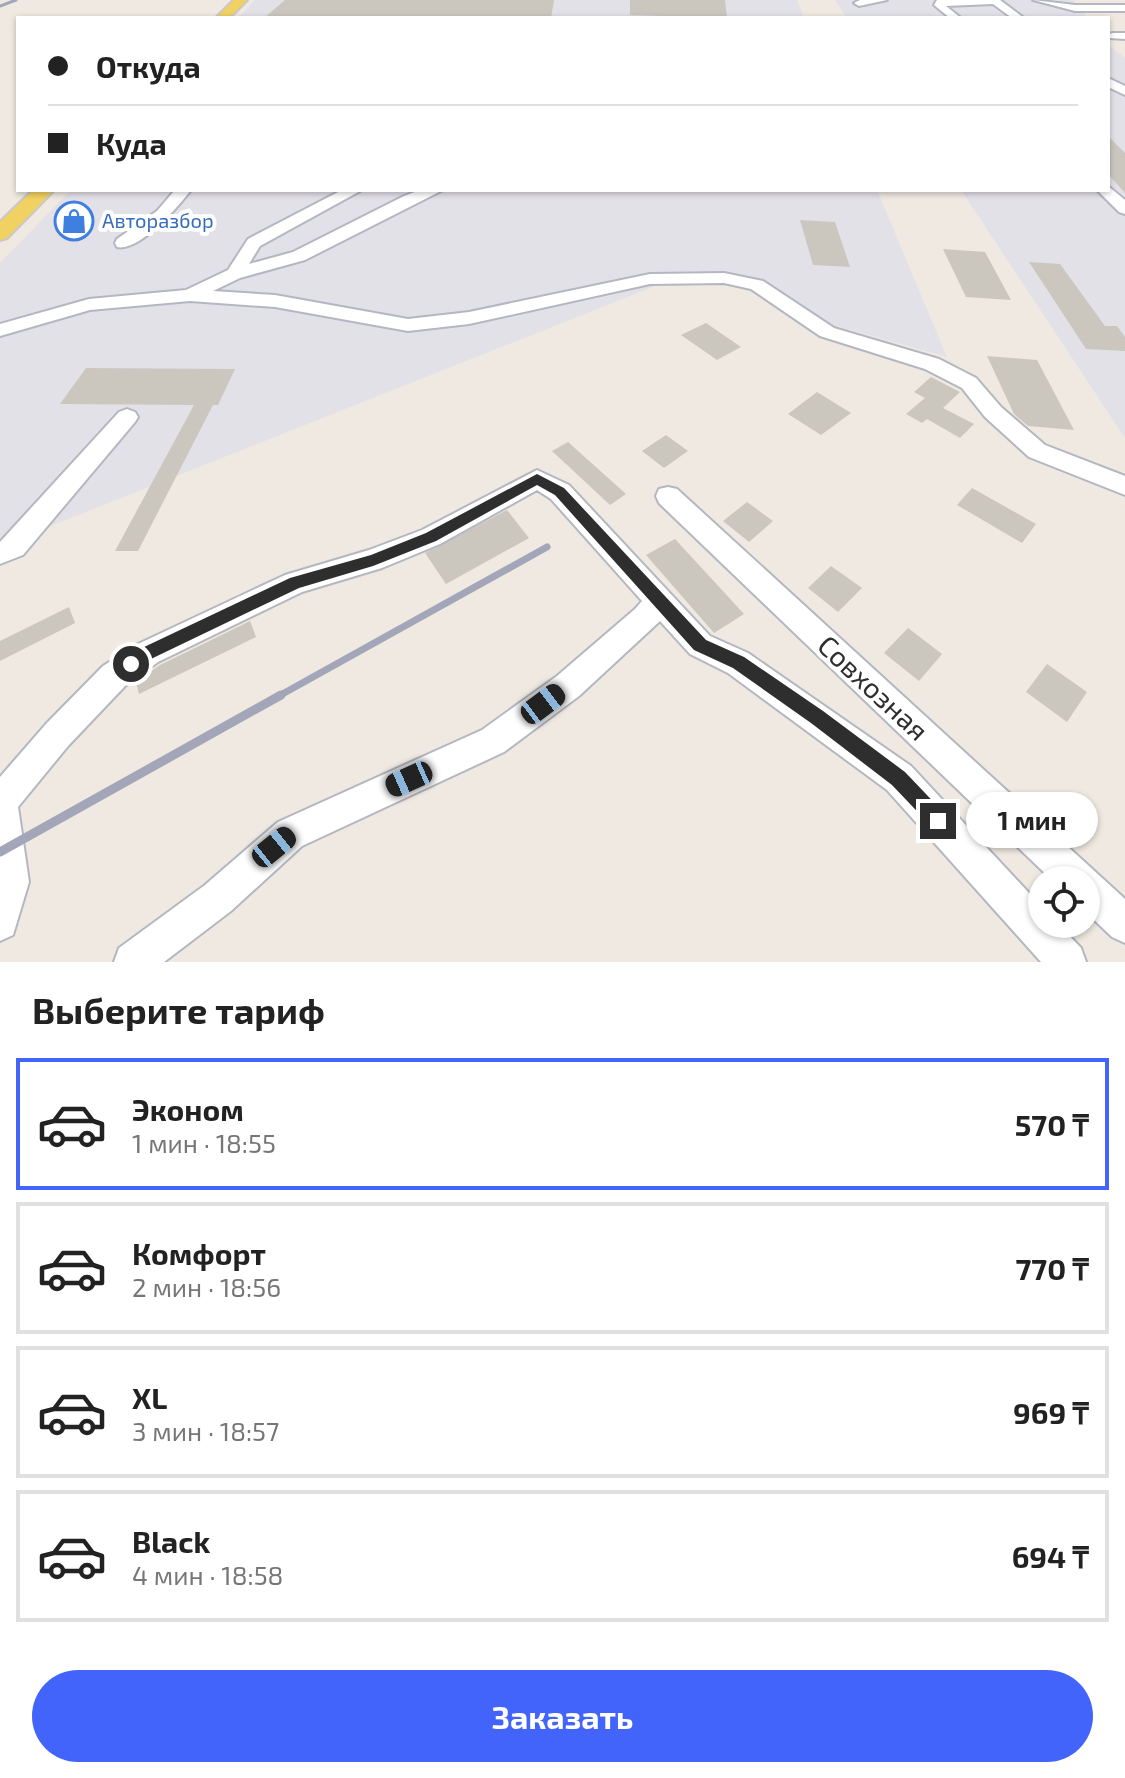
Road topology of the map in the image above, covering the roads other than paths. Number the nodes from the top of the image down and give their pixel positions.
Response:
1 (241, 0) edge
2 (882, 0) edge
3 (1038, 0) edge
4 (1125, 1) edge
5 (859, 3) dead end
6 (1125, 8) edge
7 (224, 16) edge
8 (953, 16) edge
9 (1016, 16) edge
10 (42, 192) edge
11 (181, 192) edge
12 (350, 192) edge
13 (429, 192) edge
14 (1107, 192) edge
15 (1125, 209) edge
16 (0, 234) edge
17 (123, 243) dead end
18 (234, 274) junction
19 (190, 295) junction
20 (0, 330) edge
21 (127, 417) dead end
22 (1125, 486) edge
23 (668, 496) dead end
24 (0, 553) edge
25 (660, 600) junction
26 (0, 801) edge
27 (1063, 866) edge
28 (1100, 900) edge
29 (0, 922) edge
30 (1125, 924) edge
31 (133, 962) edge
32 (1067, 962) edge

1 - 7 main road
2 - 5 lane
3 - 6 lane
4 - 6 lane
8 - 9 lane
10 - 16 main road
11 - 17 lane
12 - 18 lane
13 - 18 lane
14 - 15 lane
18 - 19 lane
19 - 20 lane
19 - 22 lane
21 - 24 lane
23 - 27 lane, Совхозная
25 - 26 lane
25 - 31 lane
25 - 32 lane
26 - 29 lane
28 - 30 lane

